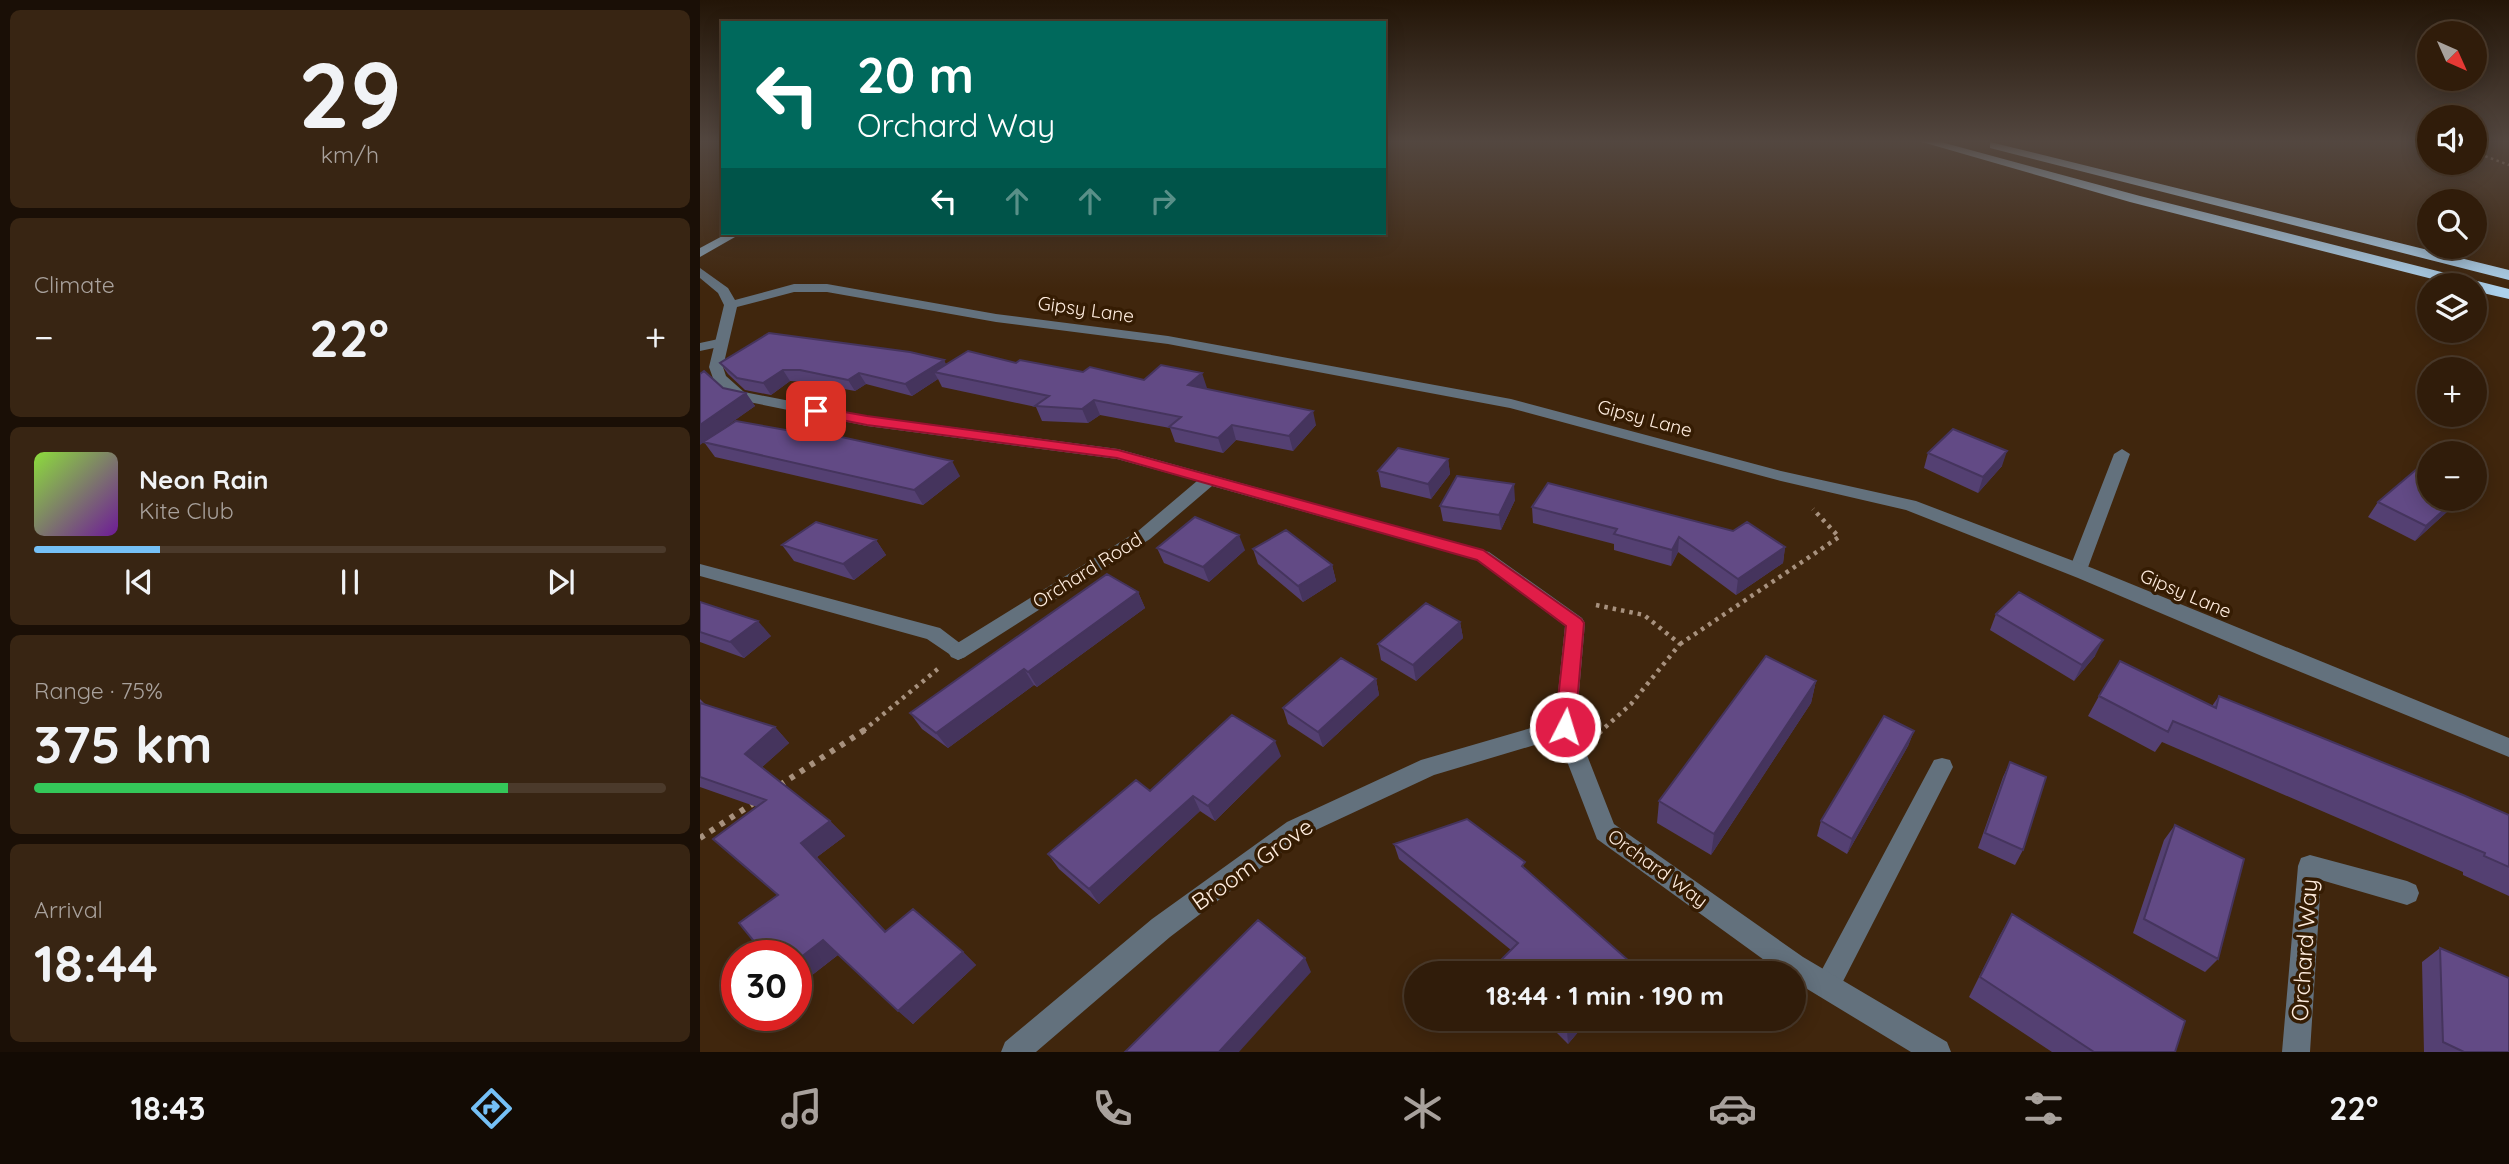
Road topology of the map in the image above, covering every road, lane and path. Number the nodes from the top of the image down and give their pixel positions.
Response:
1 (2107, 191) edge
2 (2177, 191) edge
3 (732, 235) edge
4 (700, 253) edge
5 (700, 272) edge
6 (2426, 273) edge
7 (2509, 275) edge
8 (2487, 288) edge
9 (2509, 294) edge
10 (731, 304) junction
11 (723, 342) junction
12 (700, 347) edge
13 (2122, 454) dead end
14 (1782, 476) junction
15 (1210, 479) junction
16 (700, 570) edge
17 (2078, 570) junction
18 (1593, 604) dead end
19 (1681, 644) junction
20 (958, 652) junction
21 (1565, 727) junction
22 (2509, 748) edge
23 (1574, 752) junction
24 (1942, 767) dead end
25 (770, 792) edge
26 (758, 800) edge
27 (700, 838) edge
28 (2407, 893) dead end
29 (1827, 986) junction
30 (1015, 1052) edge
31 (1937, 1052) edge
32 (2296, 1052) edge

1 - 6 highway
2 - 7 highway
3 - 4 street
5 - 10 street
8 - 9 highway
10 - 11 street, Orchard Way
10 - 14 street, Gipsy Lane
11 - 12 street
11 - 15 street, Orchard Way
13 - 17 street
14 - 17 street, Gipsy Lane
14 - 19 path
15 - 20 street, Orchard Road
15 - 21 street, Orchard Way
16 - 20 street
17 - 22 street, Gipsy Lane
18 - 19 path
19 - 23 path
20 - 25 path
21 - 23 street, Orchard Way
21 - 30 street, Broom Grove
23 - 29 street, Orchard Way
24 - 29 street
26 - 27 path
28 - 32 street, Orchard Way
29 - 31 street, Orchard Way

